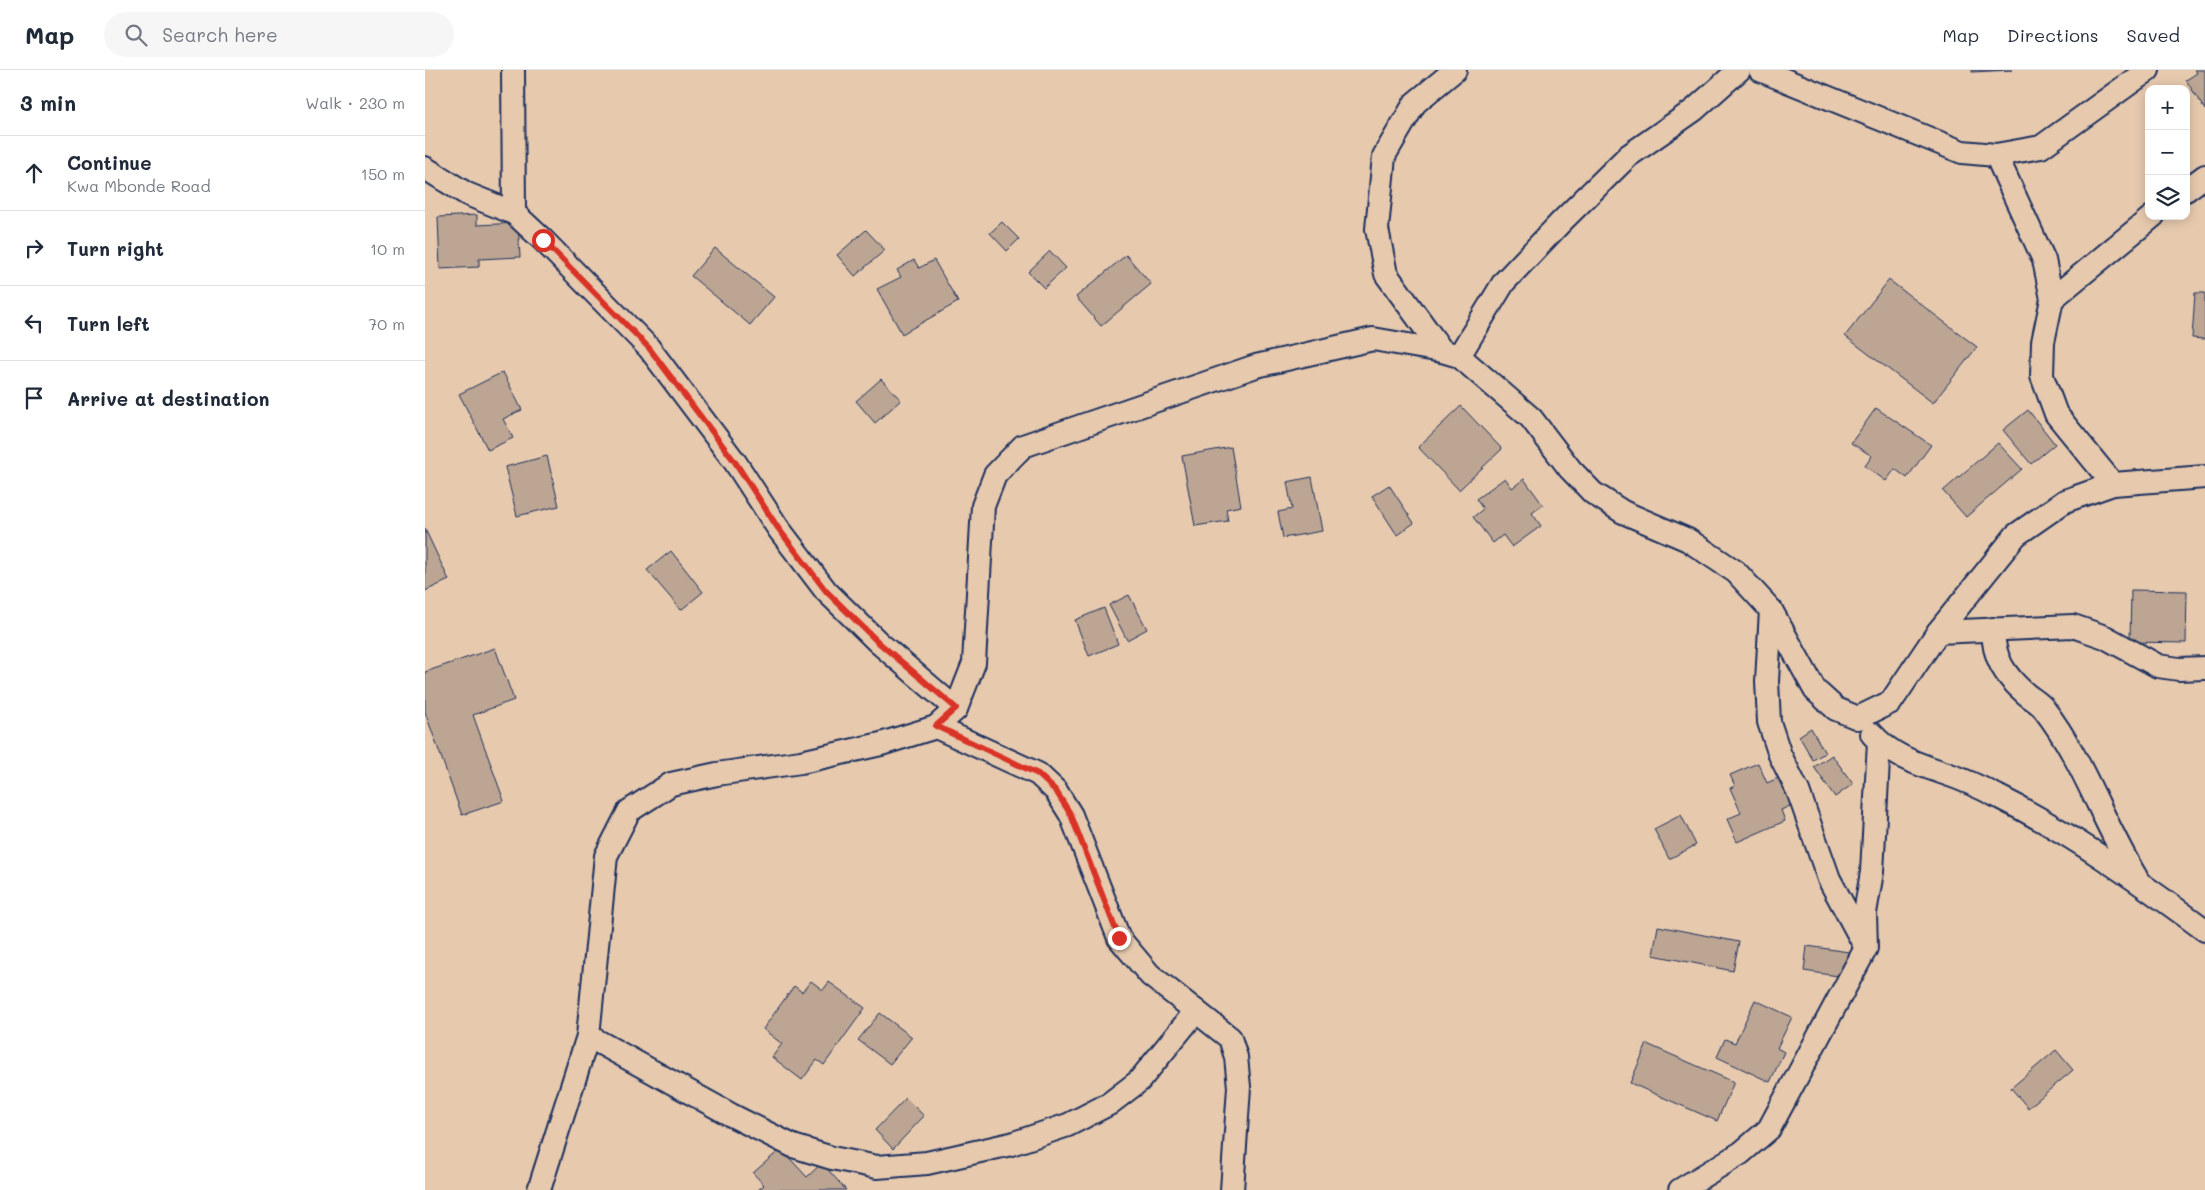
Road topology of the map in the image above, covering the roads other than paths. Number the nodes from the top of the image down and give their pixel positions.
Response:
1 (513, 70) edge
2 (1455, 70) edge
3 (1739, 70) edge
4 (1760, 70) edge
5 (2148, 70) edge
6 (1996, 155) junction
7 (425, 168) edge
8 (2205, 176) edge
9 (2190, 187) edge
10 (515, 212) junction
11 (2148, 220) edge
12 (2052, 299) junction
13 (1450, 353) junction
14 (2205, 477) edge
15 (2113, 484) junction
16 (1771, 610) junction
17 (1993, 629) junction
18 (1938, 632) junction
19 (2205, 668) edge
20 (956, 708) junction
21 (1859, 718) junction
22 (936, 726) junction
23 (1879, 742) junction
24 (2139, 882) junction
25 (2205, 930) edge
26 (1866, 948) junction
27 (1196, 1011) junction
28 (587, 1036) junction
29 (539, 1190) edge
30 (1232, 1190) edge
31 (1680, 1190) edge

1 - 10 street
2 - 13 street
3 - 13 street
4 - 6 street
5 - 6 street
6 - 12 street
7 - 10 street
8 - 9 street
10 - 20 street
11 - 12 street
12 - 15 street
13 - 16 street
13 - 20 street
14 - 15 street
15 - 18 street
16 - 21 street
16 - 26 street
17 - 18 street
17 - 19 street
17 - 24 street
18 - 21 street
20 - 22 street
21 - 23 street
22 - 27 street
22 - 28 street
23 - 24 street
23 - 26 street
24 - 25 street
26 - 31 street
27 - 28 street
27 - 30 street
28 - 29 street

